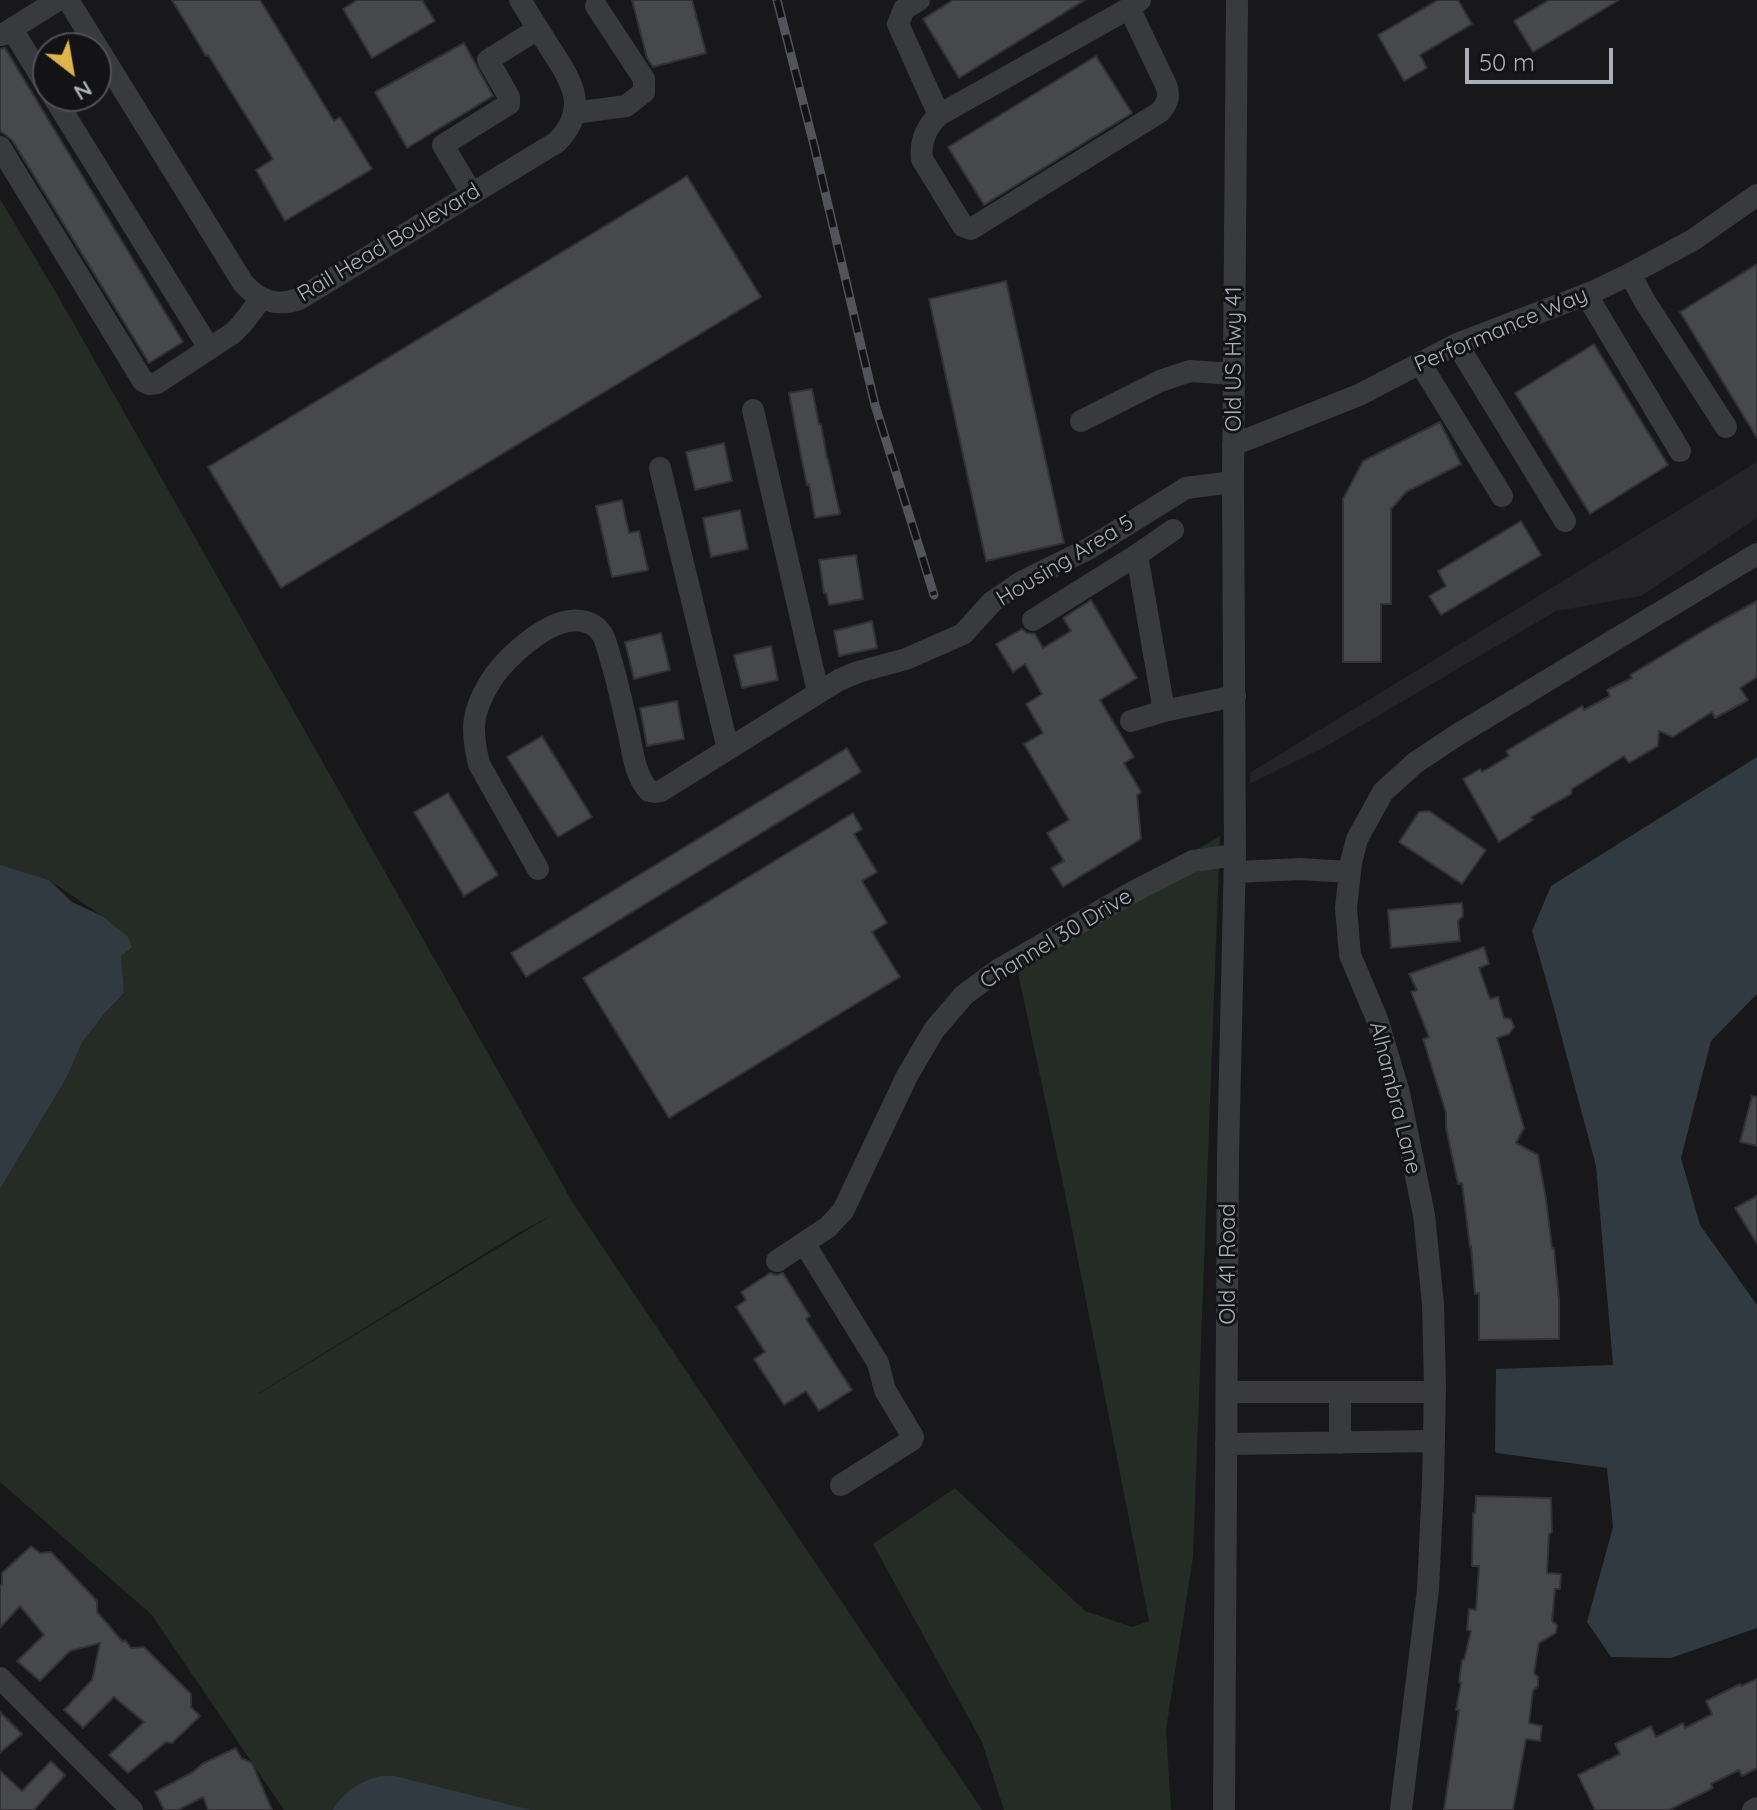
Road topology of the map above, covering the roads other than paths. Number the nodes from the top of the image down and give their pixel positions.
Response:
1 (58, 0) edge
2 (68, 0) edge
3 (520, 0) edge
4 (919, 0) edge
5 (1237, 0) edge
6 (1136, 3) edge
7 (596, 6) dead end
8 (538, 29) junction
9 (6, 33) edge
10 (32, 67) edge
11 (63, 112) edge
12 (574, 113) junction
13 (939, 115) junction
14 (0, 147) edge
15 (472, 194) junction
16 (1753, 206) edge
17 (1630, 274) junction
18 (1586, 294) junction
19 (261, 299) junction
20 (1457, 344) junction
21 (209, 348) junction
22 (1420, 363) junction
23 (1234, 374) junction
24 (753, 410) dead end
25 (1081, 421) dead end
26 (1726, 427) dead end
27 (1233, 445) junction
28 (1680, 451) dead end
29 (660, 468) dead end
30 (1233, 482) junction
31 (1502, 496) dead end
32 (1565, 521) dead end
33 (1173, 530) dead end
34 (1757, 554) edge
35 (1137, 555) junction
36 (1033, 620) dead end
37 (818, 692) junction
38 (1235, 707) junction
39 (1164, 711) junction
40 (1131, 721) dead end
41 (728, 749) junction
42 (1235, 864) junction
43 (538, 869) dead end
44 (1350, 872) junction
45 (804, 1243) junction
46 (777, 1261) dead end
47 (1227, 1392) junction
48 (1340, 1392) junction
49 (1434, 1392) junction
50 (1434, 1441) junction
51 (1340, 1443) junction
52 (1226, 1444) junction
53 (841, 1485) dead end
54 (0, 1678) edge
55 (132, 1810) edge
56 (1224, 1810) edge
57 (1401, 1810) edge

1 - 9 street
2 - 19 street
3 - 8 street
4 - 13 street
5 - 23 street, Old US Hwy 41
6 - 13 street
6 - 13 street
7 - 12 street
8 - 12 street
8 - 15 street
9 - 10 street
11 - 21 street
12 - 15 street, Rail Head Boulevard
14 - 21 street
15 - 19 street, Rail Head Boulevard
16 - 17 street, Performance Way
17 - 18 street, Performance Way
17 - 26 street
18 - 20 street, Performance Way
18 - 28 street
19 - 21 street
20 - 22 street, Performance Way
20 - 32 street
22 - 27 street, Performance Way
22 - 31 street
23 - 25 street
23 - 27 street, Old US Hwy 41
24 - 37 street
27 - 30 street, Old US Hwy 41
29 - 41 street
30 - 37 street, Housing Area 5
30 - 38 street, Old US Hwy 41
33 - 35 street
34 - 44 street, Alhambra Lane
35 - 36 street
35 - 39 street
37 - 41 street, Housing Area 5
38 - 39 street
38 - 42 street, Old 41 Road
39 - 40 street
41 - 43 street, Housing Area 5
42 - 44 street, Channel 30 Drive
42 - 45 street, Channel 30 Drive
42 - 47 street, Old 41 Road
44 - 49 street, Alhambra Lane
45 - 46 street, Channel 30 Drive
45 - 53 street
47 - 48 street
47 - 52 street, Old 41 Road
48 - 49 street
48 - 51 street
49 - 50 street, Alhambra Lane
50 - 51 street
50 - 57 street, Alhambra Lane
51 - 52 street
52 - 56 street, Old 41 Road
54 - 55 street

